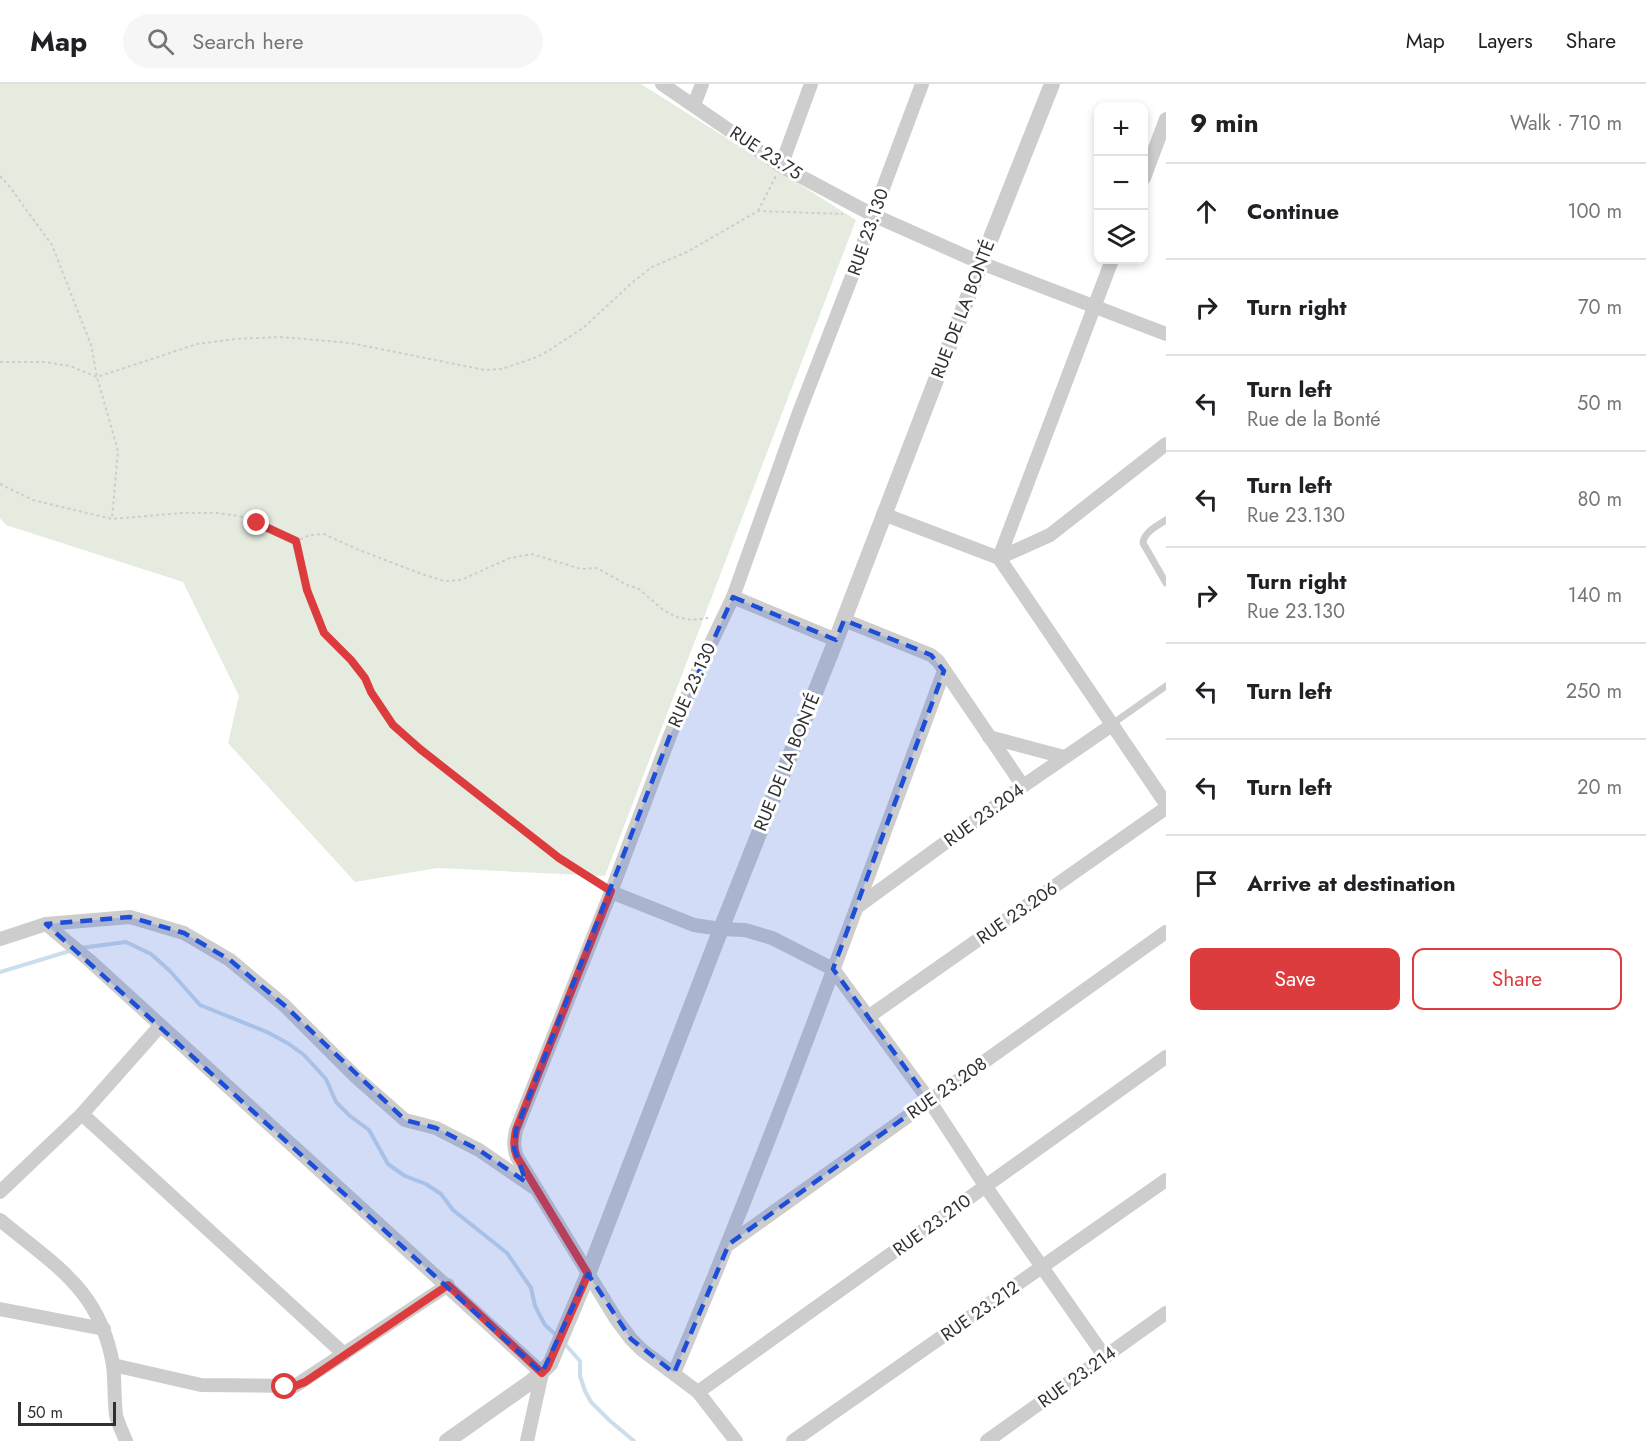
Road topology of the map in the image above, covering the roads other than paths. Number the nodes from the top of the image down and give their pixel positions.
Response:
1 (662, 84) edge
2 (702, 84) edge
3 (811, 84) edge
4 (922, 84) edge
5 (1052, 84) edge
6 (694, 105) junction
7 (1166, 119) edge
8 (1148, 164) edge
9 (781, 166) junction
10 (873, 215) junction
11 (981, 263) junction
12 (1110, 264) edge
13 (1094, 305) junction
14 (1166, 334) edge
15 (1166, 444) edge
16 (884, 514) junction
17 (1166, 520) edge
18 (999, 558) junction
19 (1166, 583) edge
20 (732, 597) junction
21 (844, 620) junction
22 (836, 640) junction
23 (944, 671) junction
24 (1166, 686) edge
25 (1112, 724) junction
26 (989, 737) junction
27 (1064, 757) junction
28 (1023, 786) junction
29 (1166, 806) edge
30 (611, 891) junction
31 (857, 907) junction
32 (46, 924) junction
33 (721, 929) junction
34 (1166, 932) edge
35 (0, 939) edge
36 (833, 969) junction
37 (868, 1017) junction
38 (160, 1026) junction
39 (1166, 1057) edge
40 (929, 1100) junction
41 (82, 1114) junction
42 (1166, 1180) edge
43 (986, 1186) junction
44 (537, 1190) junction
45 (0, 1191) edge
46 (0, 1220) edge
47 (729, 1244) junction
48 (1041, 1268) junction
49 (588, 1274) junction
50 (448, 1285) junction
51 (0, 1309) edge
52 (1166, 1313) edge
53 (104, 1329) junction
54 (344, 1354) junction
55 (1105, 1357) junction
56 (113, 1365) junction
57 (546, 1368) junction
58 (674, 1373) junction
59 (698, 1392) junction
60 (126, 1441) edge
61 (447, 1441) edge
62 (527, 1441) edge
63 (736, 1441) edge
64 (793, 1441) edge
65 (987, 1441) edge

1 - 6 street, RUE 23.75
2 - 6 street
3 - 9 street
4 - 10 street, RUE 23.130
5 - 11 street, RUE DE LA BONTÉ
6 - 9 street, RUE 23.75
7 - 8 street
9 - 10 street, RUE 23.75
10 - 11 street, RUE 23.75
10 - 20 street, RUE 23.130
11 - 13 street, RUE 23.75
11 - 16 street, RUE DE LA BONTÉ
12 - 13 street
13 - 14 street, RUE 23.75
13 - 18 street
15 - 18 street
16 - 18 street
16 - 21 street, RUE DE LA BONTÉ
17 - 19 lane
18 - 25 street
20 - 22 street
20 - 30 street, RUE 23.130
21 - 22 street, RUE DE LA BONTÉ
21 - 23 street
22 - 33 street, RUE DE LA BONTÉ
23 - 26 street
23 - 31 street
24 - 25 lane
25 - 27 street, RUE 23.204
25 - 29 street
26 - 27 street
26 - 28 street
27 - 28 street, RUE 23.204
28 - 31 street, RUE 23.204
29 - 37 street, RUE 23.206
30 - 33 street
30 - 44 street, RUE 23.130
31 - 36 street
32 - 35 street
32 - 38 street
32 - 44 street
33 - 36 street
33 - 49 street, RUE DE LA BONTÉ
34 - 40 street, RUE 23.208
36 - 37 street
36 - 47 street
37 - 40 street
38 - 41 street
38 - 50 street
39 - 43 street, RUE 23.210
40 - 43 street
40 - 47 street, RUE 23.208
41 - 45 street
41 - 54 street
42 - 48 street, RUE 23.212
43 - 48 street
43 - 59 street, RUE 23.210
44 - 49 street, RUE 23.130
46 - 53 street
47 - 58 street
48 - 55 street
48 - 64 street, RUE 23.212
49 - 57 street, RUE DE LA BONTÉ
49 - 58 street, RUE 23.130
50 - 54 street
50 - 57 street
51 - 53 street
52 - 55 street, RUE 23.214
53 - 56 street
54 - 56 street
55 - 65 street, RUE 23.214
56 - 60 street
57 - 61 street
57 - 62 street, RUE DE LA BONTÉ
58 - 59 street, RUE 23.130
59 - 63 street, RUE 23.130

